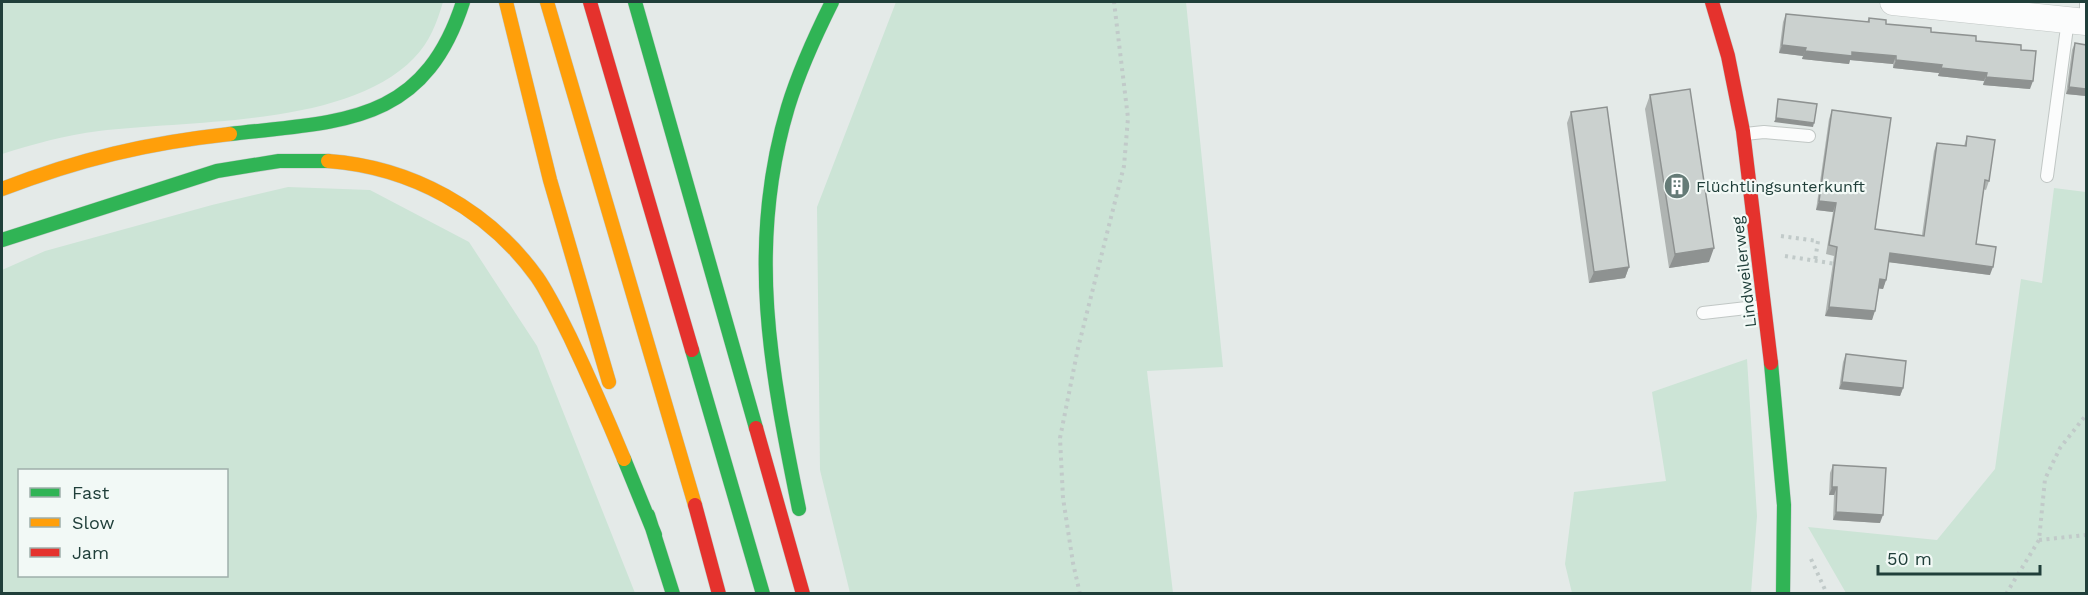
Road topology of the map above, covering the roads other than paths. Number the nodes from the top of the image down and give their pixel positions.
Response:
1 (463, 2) edge
2 (506, 2) edge
3 (544, 2) edge
4 (590, 2) edge
5 (635, 2) edge
6 (832, 2) edge
7 (1712, 2) edge
8 (1893, 2) edge
9 (2082, 16) edge
10 (1744, 134) junction
11 (1809, 136) dead end
12 (2047, 176) dead end
13 (2, 189) edge
14 (2, 240) edge
15 (1765, 306) junction
16 (1703, 313) dead end
17 (1784, 505) junction
18 (801, 520) dead end
19 (655, 536) junction
20 (1796, 560) dead end
21 (809, 565) dead end
22 (673, 594) edge
23 (719, 594) edge
24 (763, 594) edge
25 (803, 594) edge
26 (813, 594) edge
27 (1783, 594) edge

1 - 13 main road
2 - 19 main road
3 - 23 main road
4 - 24 main road
5 - 25 main road
6 - 18 main road
7 - 10 main road, Lindweilerweg
8 - 9 street
9 - 12 lane
10 - 11 lane
10 - 15 main road, Lindweilerweg
14 - 19 main road
15 - 16 lane
15 - 17 main road, Lindweilerweg
17 - 20 main road, Lindweilerweg
17 - 27 main road, Lindweilerweg
19 - 22 main road
21 - 26 main road

